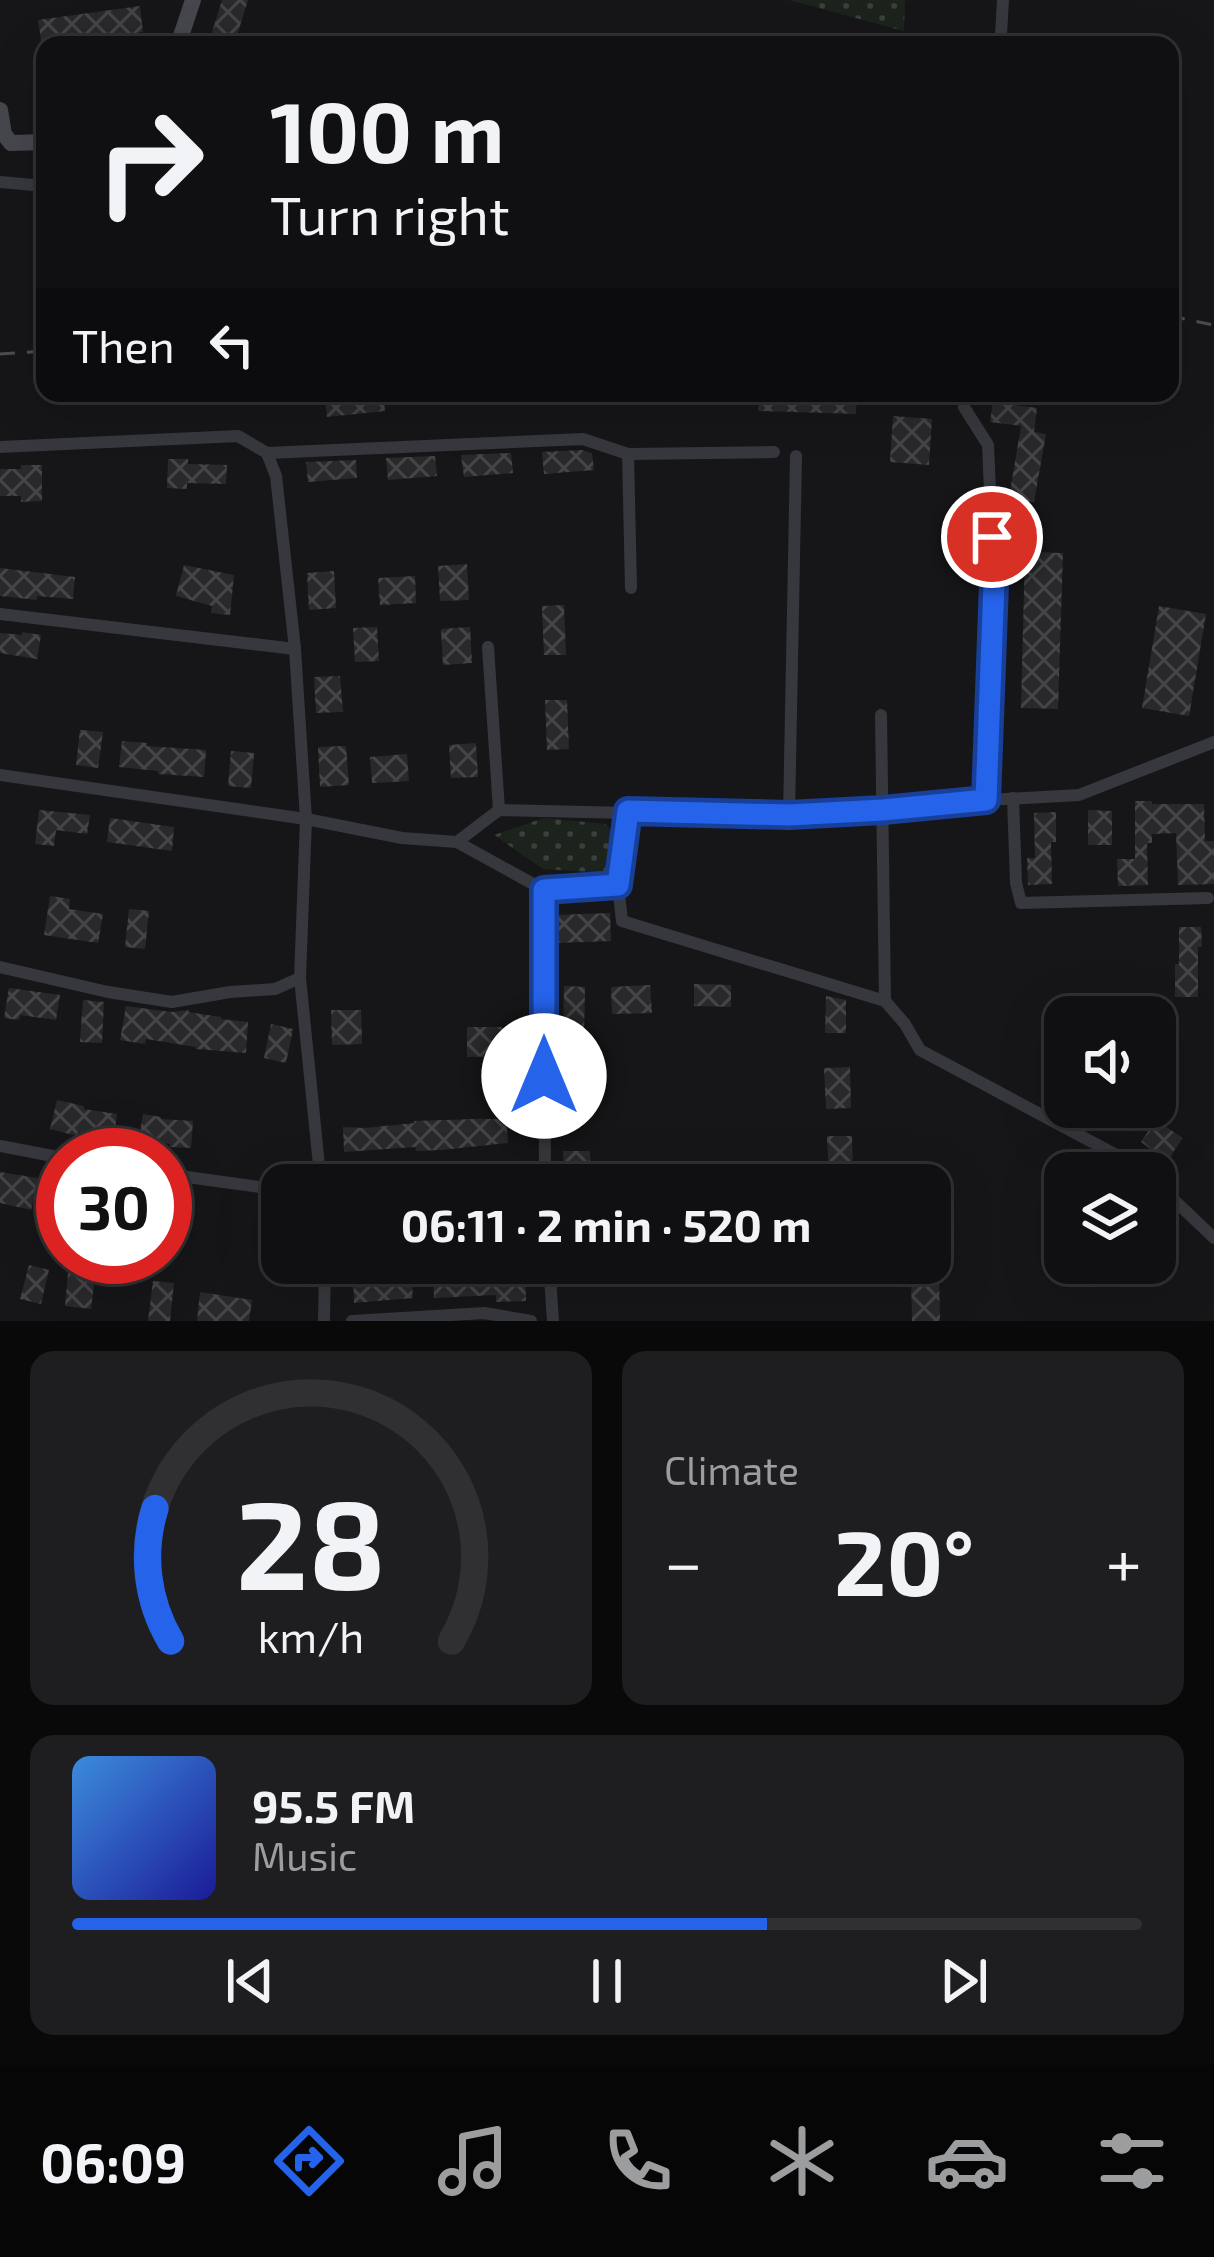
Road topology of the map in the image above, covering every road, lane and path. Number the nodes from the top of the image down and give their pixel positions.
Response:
1 (193, 0) edge
2 (1003, 0) edge
3 (1001, 35) dead end
4 (181, 36) edge
5 (0, 110) edge
6 (36, 143) edge
7 (0, 182) edge
8 (36, 184) edge
9 (964, 407) dead end
10 (0, 447) edge
11 (774, 452) dead end
12 (267, 453) junction
13 (628, 454) junction
14 (796, 456) dead end
15 (631, 588) dead end
16 (0, 614) edge
17 (488, 647) dead end
18 (295, 649) junction
19 (881, 716) dead end
20 (1214, 742) edge
21 (0, 775) edge
22 (1013, 798) junction
23 (986, 800) junction
24 (499, 810) junction
25 (883, 810) junction
26 (628, 811) junction
27 (789, 815) junction
28 (306, 819) junction
29 (457, 842) junction
30 (618, 885) junction
31 (544, 890) junction
32 (1208, 898) dead end
33 (0, 967) edge
34 (300, 978) junction
35 (886, 1001) junction
36 (0, 1146) edge
37 (1111, 1152) edge
38 (36, 1153) edge
39 (319, 1164) edge
40 (544, 1164) edge
41 (192, 1178) edge
42 (261, 1187) edge
43 (1176, 1202) edge
44 (1214, 1238) edge
45 (325, 1284) edge
46 (550, 1284) edge
47 (324, 1321) edge
48 (352, 1321) edge
49 (531, 1321) edge
50 (553, 1321) edge

1 - 4 street
2 - 3 street
5 - 6 street
7 - 8 street
9 - 23 street
10 - 12 street
11 - 13 street
12 - 13 street
12 - 18 street
13 - 15 street
14 - 27 street
16 - 18 street
17 - 24 street
18 - 28 street
19 - 25 street
20 - 22 street
21 - 28 street
22 - 23 street
22 - 32 street
23 - 25 street
24 - 26 street
24 - 29 street
25 - 27 street
25 - 35 street
26 - 27 street
26 - 30 street
28 - 29 street
28 - 34 street
29 - 31 street
30 - 31 street
30 - 35 street
31 - 40 street
33 - 34 street
34 - 39 street
35 - 37 street
36 - 38 street
41 - 42 street
43 - 44 street
45 - 47 street
46 - 50 street
48 - 49 street

